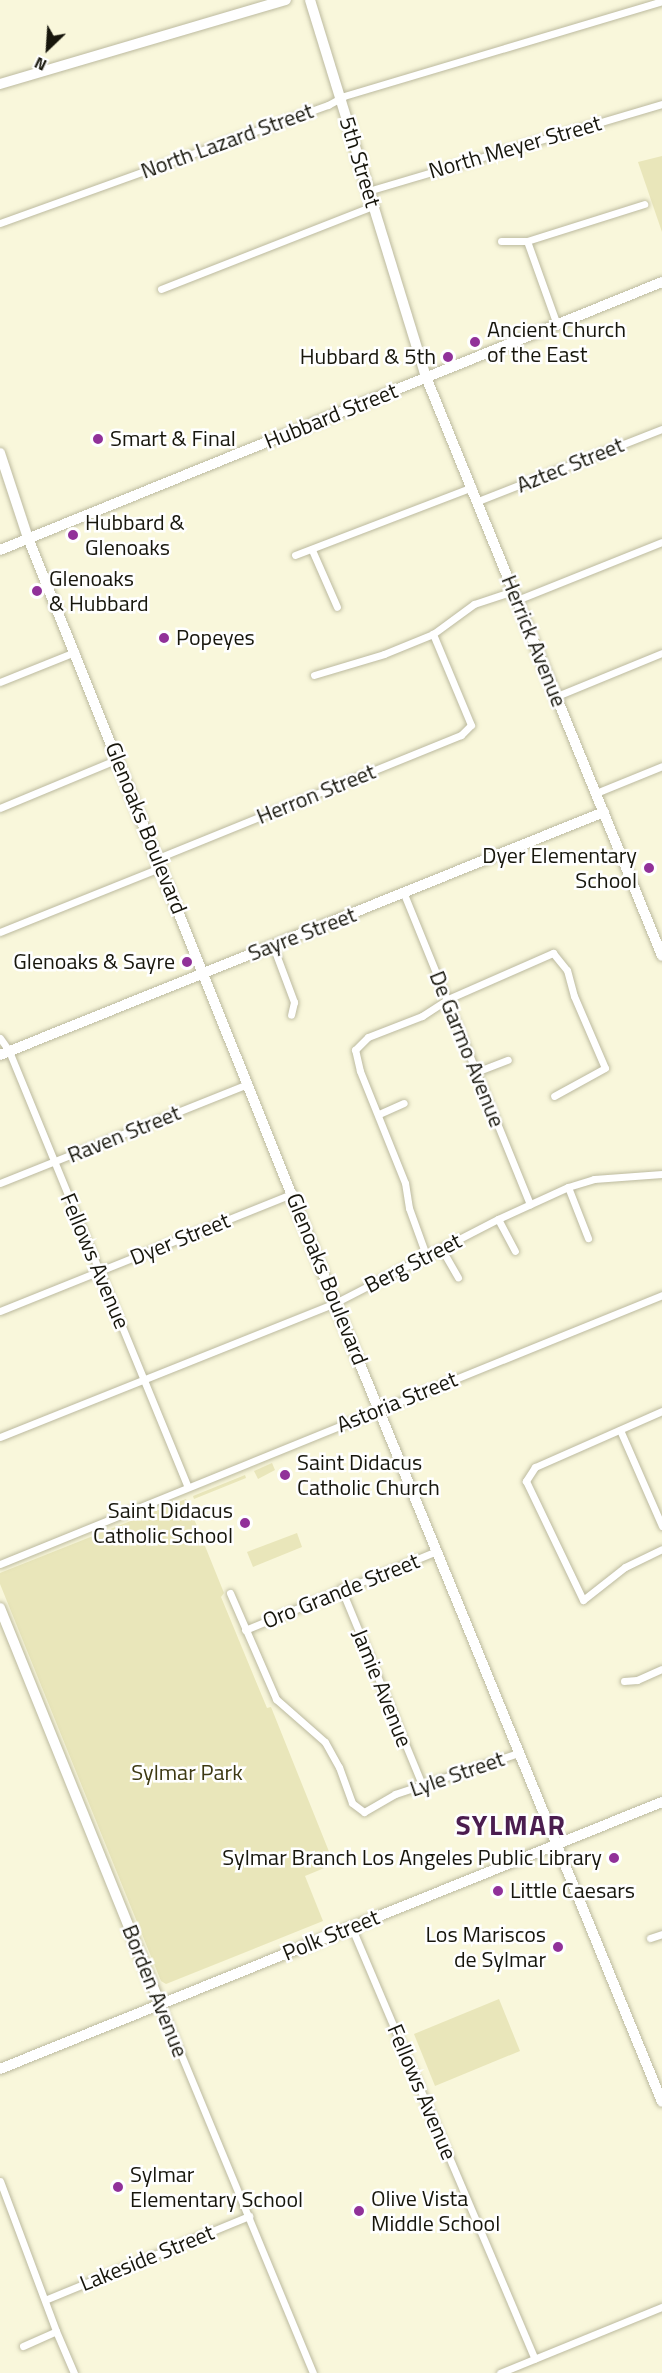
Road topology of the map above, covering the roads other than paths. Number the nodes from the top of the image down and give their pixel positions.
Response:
1 (286, 0) edge
2 (310, 0) edge
3 (662, 1) edge
4 (0, 84) edge
5 (341, 98) junction
6 (662, 104) edge
7 (368, 191) junction
8 (644, 204) dead end
9 (373, 207) junction
10 (0, 223) edge
11 (501, 241) dead end
12 (527, 241) junction
13 (662, 282) edge
14 (161, 289) dead end
15 (409, 325) joint
16 (557, 325) junction
17 (426, 378) junction
18 (662, 429) edge
19 (0, 453) edge
20 (472, 487) junction
21 (478, 501) junction
22 (28, 538) junction
23 (662, 542) edge
24 (0, 550) edge
25 (312, 550) junction
26 (295, 555) dead end
27 (515, 595) junction
28 (337, 607) dead end
29 (433, 634) junction
30 (75, 652) junction
31 (662, 653) edge
32 (314, 675) dead end
33 (0, 682) edge
34 (556, 696) junction
35 (118, 759) junction
36 (662, 766) edge
37 (596, 793) junction
38 (0, 808) edge
39 (604, 812) junction
40 (160, 863) junction
41 (404, 894) junction
42 (0, 932) edge
43 (273, 946) junction
44 (662, 956) edge
45 (203, 973) junction
46 (448, 999) junction
47 (291, 1014) dead end
48 (0, 1038) edge
49 (5, 1053) edge
50 (508, 1060) dead end
51 (476, 1072) junction
52 (247, 1084) junction
53 (554, 1096) dead end
54 (404, 1103) dead end
55 (379, 1114) junction
56 (53, 1162) junction
57 (662, 1176) edge
58 (0, 1183) edge
59 (568, 1187) junction
60 (292, 1193) junction
61 (530, 1204) junction
62 (498, 1219) junction
63 (588, 1238) dead end
64 (441, 1248) junction
65 (515, 1251) dead end
66 (426, 1255) junction
67 (99, 1271) junction
68 (458, 1278) dead end
69 (662, 1295) edge
70 (335, 1303) junction
71 (0, 1311) edge
72 (144, 1378) junction
73 (379, 1408) junction
74 (662, 1411) edge
75 (621, 1430) junction
76 (0, 1437) edge
77 (187, 1486) junction
78 (662, 1526) edge
79 (662, 1548) edge
80 (437, 1551) junction
81 (0, 1564) edge
82 (342, 1588) junction
83 (230, 1593) dead end
84 (0, 1608) edge
85 (245, 1630) junction
86 (662, 1670) edge
87 (624, 1681) dead end
88 (518, 1753) junction
89 (423, 1787) junction
90 (662, 1802) edge
91 (556, 1843) junction
92 (351, 1926) junction
93 (662, 1934) edge
94 (650, 1938) dead end
95 (160, 2006) junction
96 (0, 2069) edge
97 (662, 2102) edge
98 (0, 2181) edge
99 (249, 2216) junction
100 (45, 2300) junction
101 (662, 2307) edge
102 (56, 2331) junction
103 (23, 2346) dead end
104 (536, 2359) junction
105 (74, 2373) edge
106 (313, 2373) edge
107 (500, 2373) edge

1 - 4 main road
2 - 5 main road, 5th Street
3 - 5 street, North Lazard Street
5 - 7 main road, 5th Street
5 - 10 street, North Lazard Street
6 - 7 street, North Meyer Street
7 - 9 main road, 5th Street
8 - 12 street
9 - 14 street
9 - 15 main road, 5th Street
11 - 12 street
12 - 16 street
13 - 16 main road, Hubbard Street
15 - 17 main road, Herrick Avenue
16 - 17 main road, Hubbard Street
17 - 20 main road, Herrick Avenue
17 - 22 main road, Hubbard Street
18 - 21 street, Aztec Street
19 - 22 main road, Glenoaks Boulevard
20 - 21 main road, Herrick Avenue
20 - 25 street
21 - 27 main road, Herrick Avenue
22 - 24 main road, Hubbard Street
22 - 30 main road, Glenoaks Boulevard
23 - 27 street
25 - 26 street
25 - 28 street
27 - 29 street
27 - 34 main road, Herrick Avenue
29 - 32 street
29 - 40 street, Herron Street
30 - 33 street
30 - 35 main road, Glenoaks Boulevard
31 - 34 street
34 - 37 main road, Herrick Avenue
35 - 38 street
35 - 40 main road, Glenoaks Boulevard
36 - 37 street
37 - 39 main road, Herrick Avenue
39 - 41 main road, Sayre Street
39 - 44 main road, Herrick Avenue
40 - 42 street, Herron Street
40 - 45 main road, Glenoaks Boulevard
41 - 43 main road, Sayre Street
41 - 46 street, De Garmo Avenue
43 - 45 main road, Sayre Street
43 - 47 street
45 - 49 main road, Sayre Street
45 - 52 main road, Glenoaks Boulevard
46 - 51 street, De Garmo Avenue
46 - 53 street
46 - 55 street
48 - 49 street, Fellows Avenue
49 - 56 street, Fellows Avenue
50 - 51 street
51 - 61 street, De Garmo Avenue
52 - 56 street, Raven Street
52 - 60 main road, Glenoaks Boulevard
54 - 55 street
55 - 66 street
56 - 58 street, Raven Street
56 - 67 street, Fellows Avenue
57 - 59 street, Berg Street
59 - 61 street, Berg Street
59 - 63 street
60 - 67 street, Dyer Street
60 - 70 main road, Glenoaks Boulevard
61 - 62 street, Berg Street
62 - 64 street, Berg Street
62 - 65 street
64 - 66 street, Berg Street
64 - 68 street
66 - 70 street, Berg Street
67 - 71 street, Dyer Street
67 - 72 street, Fellows Avenue
69 - 73 street, Astoria Street
70 - 72 street, Berg Street
70 - 73 main road, Glenoaks Boulevard
72 - 76 street, Berg Street
72 - 77 street, Fellows Avenue
73 - 77 street, Astoria Street
73 - 80 main road, Glenoaks Boulevard
74 - 75 street
75 - 78 street
75 - 79 street
77 - 81 street, Astoria Street
80 - 82 street, Oro Grande Street
80 - 88 main road, Glenoaks Boulevard
82 - 85 street, Oro Grande Street
82 - 89 street, Jamie Avenue
83 - 85 street
84 - 95 main road, Borden Avenue
85 - 89 street, Lyle Street
86 - 87 street
88 - 89 street, Lyle Street
88 - 91 main road, Glenoaks Boulevard
90 - 91 main road, Polk Street
91 - 92 main road, Polk Street
91 - 97 main road, Glenoaks Boulevard
92 - 95 main road, Polk Street
92 - 104 street, Fellows Avenue
93 - 94 street
95 - 96 main road, Polk Street
95 - 99 street, Borden Avenue
98 - 100 street
99 - 100 street, Lakeside Street
99 - 106 street, Borden Avenue
100 - 102 street
101 - 104 street
102 - 103 street
102 - 105 street
104 - 107 street

